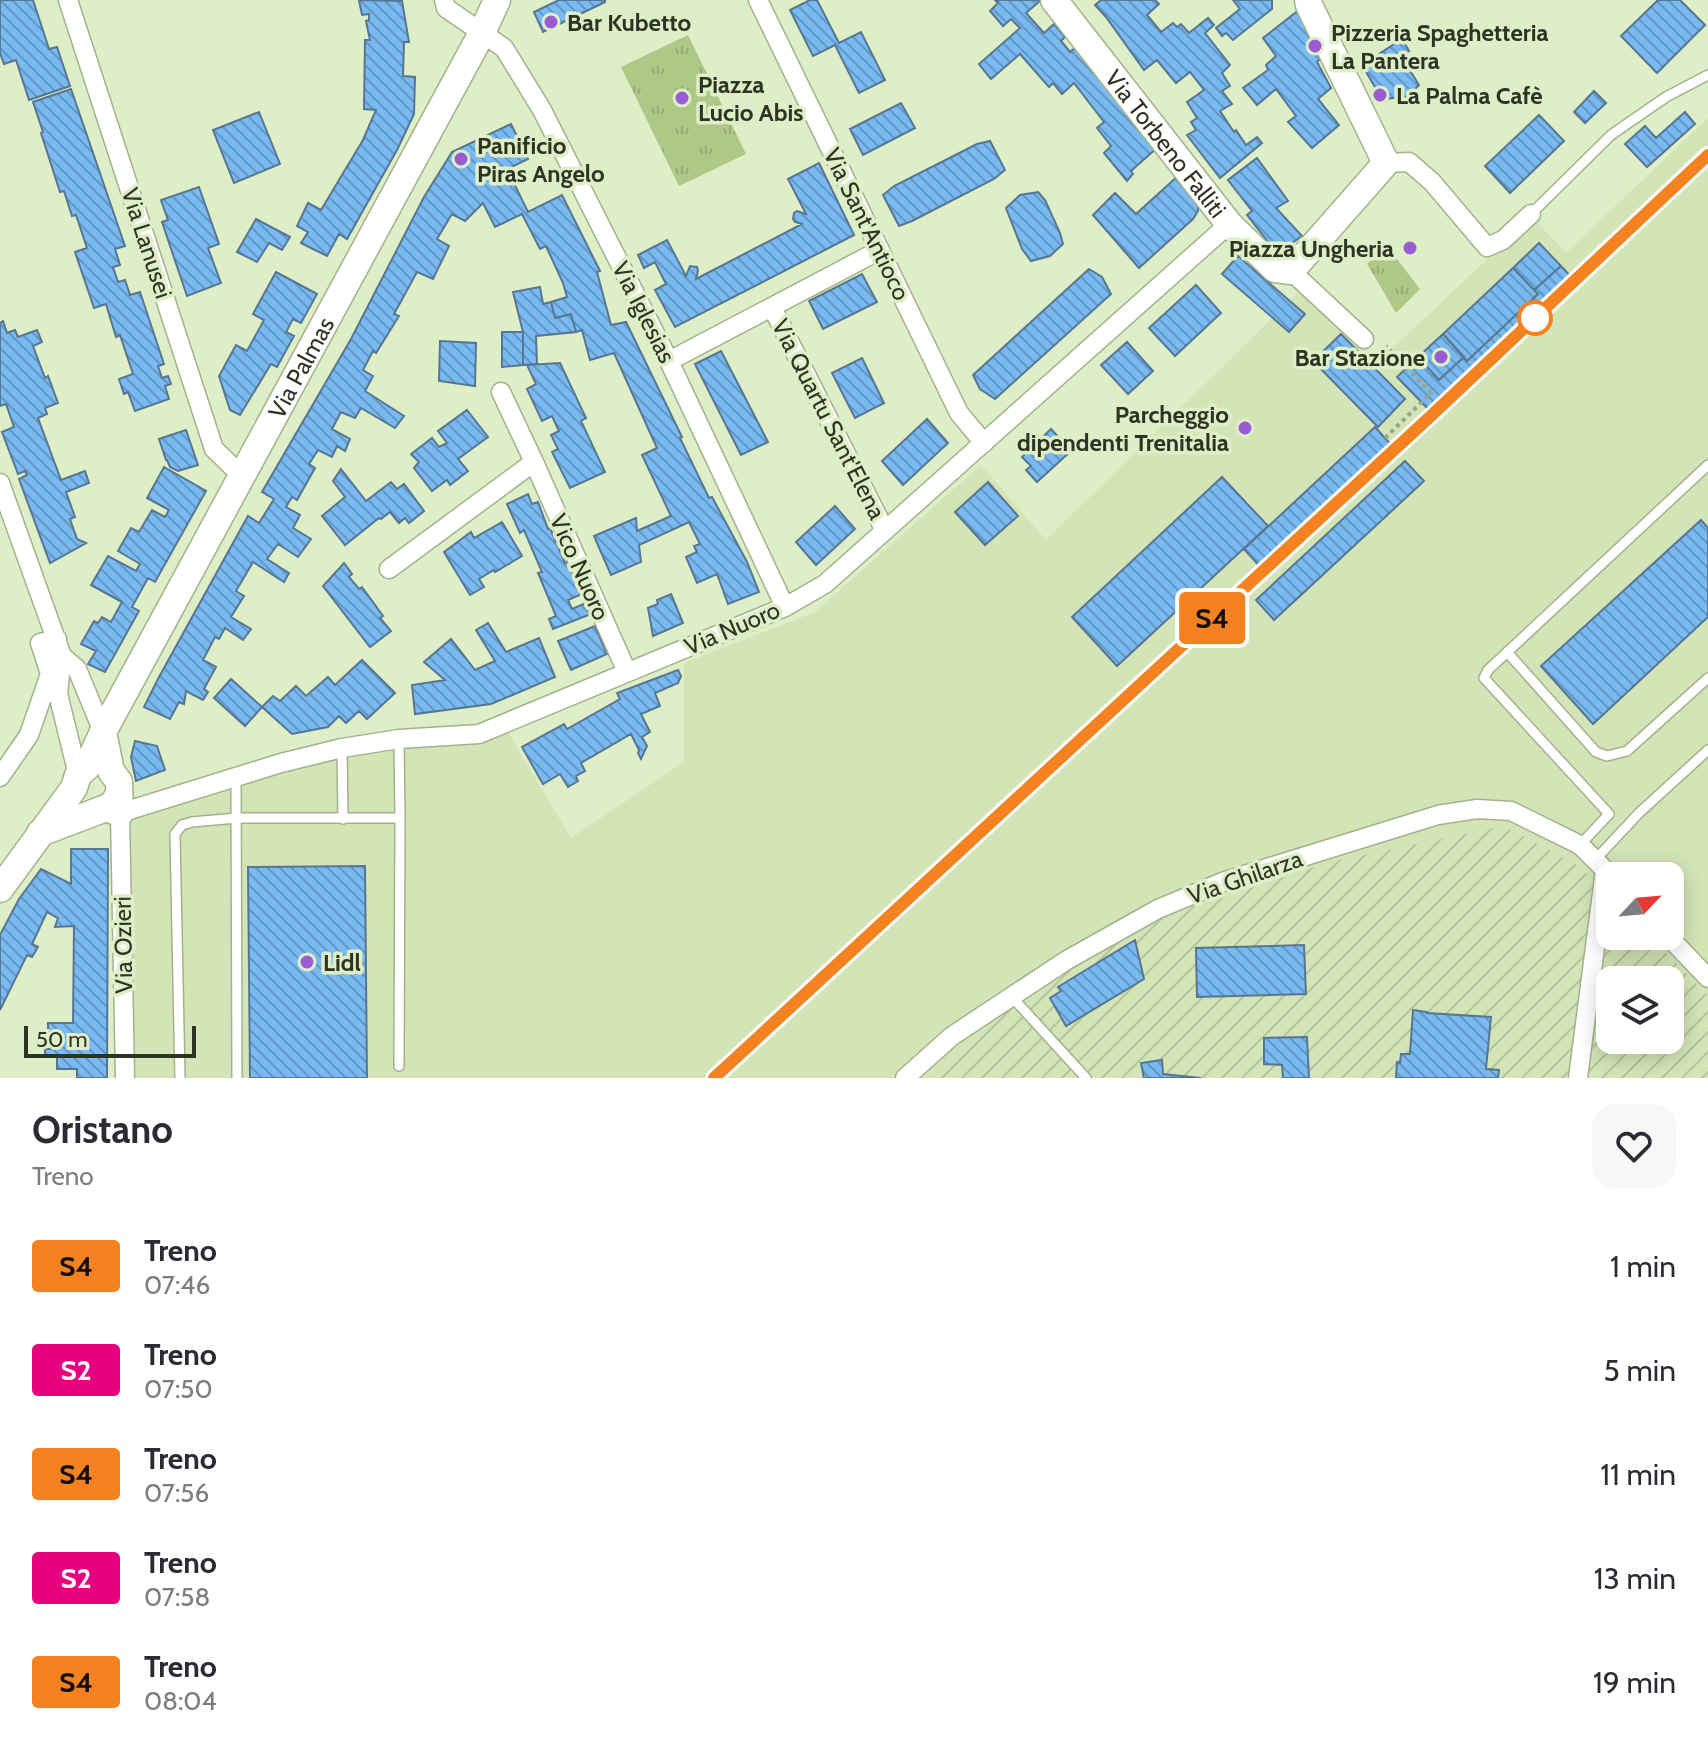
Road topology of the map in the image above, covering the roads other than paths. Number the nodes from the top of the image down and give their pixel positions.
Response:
1 (68, 0) edge
2 (444, 0) edge
3 (497, 0) edge
4 (758, 0) edge
5 (1054, 0) edge
6 (1308, 0) edge
7 (482, 33) junction
8 (1708, 75) edge
9 (1386, 163) junction
10 (1531, 214) joint
11 (1229, 224) junction
12 (880, 250) junction
13 (1291, 271) junction
14 (772, 307) junction
15 (1364, 339) dead end
16 (669, 361) junction
17 (501, 392) dead end
18 (984, 443) junction
19 (534, 462) junction
20 (1708, 465) edge
21 (242, 476) junction
22 (0, 483) edge
23 (885, 531) junction
24 (389, 569) dead end
25 (785, 607) junction
26 (59, 647) junction
27 (1507, 652) junction
28 (627, 672) junction
29 (1708, 678) edge
30 (103, 732) junction
31 (399, 739) junction
32 (342, 748) junction
33 (1708, 750) edge
34 (0, 777) edge
35 (236, 778) junction
36 (99, 790) junction
37 (237, 818) junction
38 (400, 818) junction
39 (343, 819) junction
40 (1580, 845) junction
41 (1597, 862) edge
42 (1608, 862) edge
43 (0, 889) edge
44 (1596, 933) edge
45 (1681, 950) edge
46 (1708, 978) edge
47 (1012, 997) junction
48 (399, 1066) dead end
49 (125, 1078) edge
50 (180, 1078) edge
51 (237, 1078) edge
52 (905, 1078) edge
53 (1086, 1078) edge
54 (1578, 1078) edge

1 - 21 street, Via Lanusei
2 - 7 street, Via Iglesias
3 - 7 street, Via Palmas
4 - 12 street, Via Sant'Antioco
5 - 11 street, Via Torbeno Falliti
6 - 9 street
7 - 16 street, Via Iglesias
7 - 21 street, Via Palmas
8 - 10 lane
9 - 10 street
9 - 13 street
11 - 13 street, Via Torbeno Falliti
11 - 18 street, Via Nuoro
12 - 14 street
12 - 18 street, Via Sant'Antioco
13 - 15 street
14 - 16 street
14 - 23 street, Via Quartu Sant'Elena
16 - 25 street, Via Iglesias
17 - 19 street, Vico Nuoro
18 - 23 street, Via Nuoro
19 - 24 street
19 - 28 street, Vico Nuoro
20 - 27 lane
21 - 30 street, Via Palmas
22 - 26 street
23 - 25 street, Via Nuoro
25 - 28 street, Via Nuoro
26 - 30 street
26 - 34 street
26 - 36 street, Via Ozieri
27 - 29 lane
27 - 40 lane
28 - 31 street, Via Nuoro
30 - 36 street
31 - 32 street, Via Nuoro
31 - 38 lane
32 - 35 street, Via Nuoro
32 - 39 lane
33 - 42 lane
35 - 36 street, Via Nuoro
35 - 37 lane
36 - 43 street
36 - 49 street, Via Ozieri
37 - 39 lane
37 - 50 lane
37 - 51 lane
38 - 39 lane
38 - 48 lane
40 - 41 street, Via Ghilarza
40 - 47 street, Via Ghilarza
44 - 54 street
45 - 46 street
47 - 52 street, Via Ghilarza
47 - 53 lane

